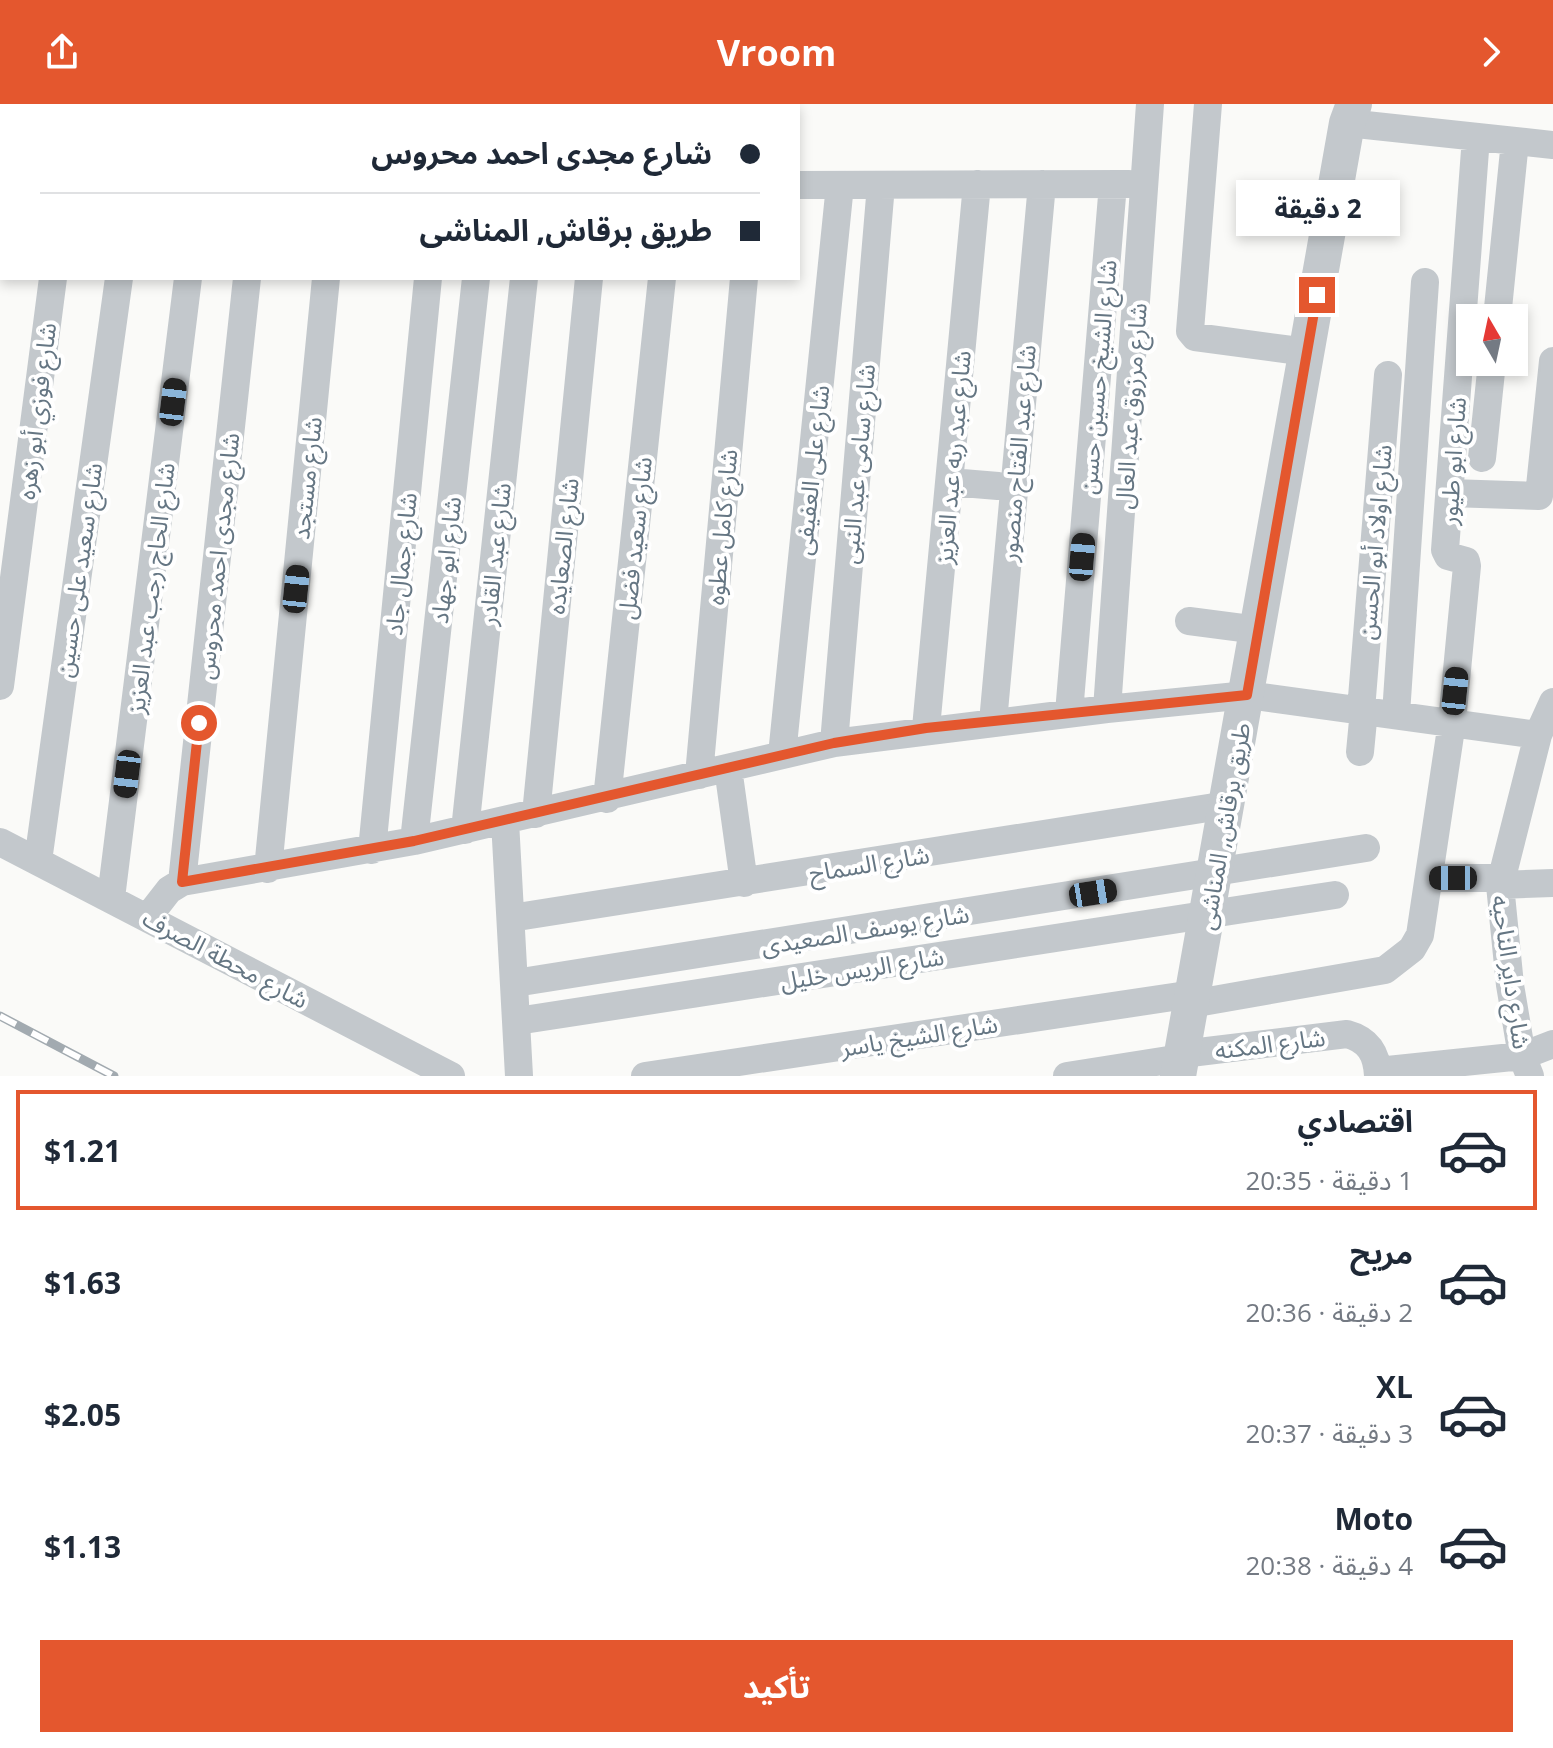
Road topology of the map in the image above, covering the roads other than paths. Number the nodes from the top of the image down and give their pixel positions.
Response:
1 (1150, 104) edge
2 (1208, 104) edge
3 (1350, 114) edge
4 (1476, 137) junction
5 (1515, 141) junction
6 (1553, 145) edge
7 (977, 184) junction
8 (1042, 184) junction
9 (1113, 184) junction
10 (1146, 184) junction
11 (800, 185) edge
12 (840, 185) junction
13 (881, 185) junction
14 (53, 280) edge
15 (119, 280) edge
16 (188, 280) edge
17 (247, 280) edge
18 (326, 280) edge
19 (428, 280) edge
20 (476, 280) edge
21 (524, 280) edge
22 (589, 280) edge
23 (662, 280) edge
24 (744, 280) edge
25 (1425, 282) dead end
26 (1498, 304) edge
27 (1307, 352) junction
28 (1553, 361) edge
29 (1388, 375) dead end
30 (1491, 376) edge
31 (1549, 450) edge
32 (1482, 458) dead end
33 (950, 482) junction
34 (998, 486) dead end
35 (1450, 493) junction
36 (1189, 621) dead end
37 (1258, 630) junction
38 (0, 686) edge
39 (1247, 695) junction
40 (1553, 702) edge
41 (1107, 709) junction
42 (1362, 710) junction
43 (1069, 713) junction
44 (1396, 714) junction
45 (993, 722) junction
46 (1452, 722) junction
47 (926, 728) junction
48 (834, 743) junction
49 (1541, 751) edge
50 (1360, 752) dead end
51 (782, 755) junction
52 (728, 768) junction
53 (699, 775) junction
54 (607, 799) junction
55 (1227, 805) junction
56 (536, 814) junction
57 (505, 821) junction
58 (465, 830) junction
59 (414, 841) junction
60 (0, 842) edge
61 (1366, 848) dead end
62 (372, 850) junction
63 (38, 861) junction
64 (268, 869) junction
65 (1215, 874) junction
66 (1429, 878) junction
67 (1500, 881) junction
68 (182, 882) junction
69 (744, 883) junction
70 (1553, 883) edge
71 (1335, 895) dead end
72 (111, 898) junction
73 (1208, 915) junction
74 (148, 917) junction
75 (511, 918) junction
76 (515, 983) junction
77 (1192, 999) junction
78 (517, 1021) junction
79 (1553, 1044) edge
80 (1181, 1063) edge
81 (1526, 1066) edge
82 (1378, 1074) edge
83 (451, 1076) edge
84 (519, 1076) edge
85 (645, 1076) edge
86 (1067, 1076) edge

1 - 10 street, شارع مرزوق عبد العال
2 - 27 street
3 - 4 street
3 - 27 street, طريق برقاش, المناشى
4 - 5 street
4 - 35 street, شارع ابو طيور
5 - 6 street
5 - 26 street
7 - 8 street
7 - 13 street
7 - 33 street, شارع عبد ربه عبد العزيز
8 - 9 street
8 - 45 street, شارع عبد الفتاح منصور
9 - 10 street
9 - 43 street, شارع الشيخ حسين حسن
10 - 41 street, شارع مرزوق عبد العال
11 - 12 street
12 - 13 street
12 - 51 street, شارع على العفيفى
13 - 48 street, شارع سامى عبد النبى
14 - 38 street, شارع فوزي أبو زهره
15 - 63 street, شارع سعيد على حسين
16 - 72 street, شارع الحاج رجب عبد العزيز
17 - 68 street, شارع مجدى احمد محروس
18 - 64 street, شارع مستجد
19 - 62 street, شارع جمال جاد
20 - 59 street, شارع ابو جهاد
21 - 58 street, شارع عبد القادر
22 - 56 street, شارع الصعايده
23 - 54 street, شارع سعيد فضل
24 - 53 street, شارع كامل عطوه
25 - 44 street
27 - 37 street, طريق برقاش, المناشى
28 - 31 street
29 - 42 street, شارع اولاد أبو الحسن
30 - 32 street
31 - 35 street
33 - 34 street
33 - 47 street, شارع عبد ربه عبد العزيز
35 - 46 street, شارع ابو طيور
36 - 37 street
37 - 39 street, طريق برقاش, المناشى
39 - 41 street
39 - 42 street
39 - 55 street, طريق برقاش, المناشى
40 - 49 street, شارع داير الناحيه
41 - 43 street
42 - 44 street
42 - 50 street, شارع اولاد أبو الحسن
43 - 45 street
44 - 46 street
45 - 47 street
46 - 49 street
46 - 66 street, شارع الشيخ ياسر
47 - 48 street
48 - 51 street
49 - 67 street, شارع داير الناحيه
51 - 52 street
52 - 53 street
52 - 69 street
53 - 54 street
54 - 56 street
55 - 65 street, طريق برقاش, المناشى
55 - 69 street, شارع السماح
56 - 57 street
57 - 58 street
57 - 75 street
58 - 59 street
59 - 62 street
60 - 63 street, شارع محطة الصرف
61 - 65 street, شارع يوسف الصعيدى
62 - 64 street
63 - 72 street, شارع محطة الصرف
64 - 68 street
65 - 73 street, طريق برقاش, المناشى
65 - 76 street, شارع يوسف الصعيدى
66 - 67 street
66 - 77 street, شارع الشيخ ياسر
67 - 70 street
67 - 81 street, شارع داير الناحيه
68 - 74 street
69 - 75 street, شارع السماح
71 - 73 street, شارع الريس خليل
72 - 74 street, شارع محطة الصرف
73 - 77 street, طريق برقاش, المناشى
73 - 78 street, شارع الريس خليل
74 - 83 street, شارع محطة الصرف
75 - 76 street
76 - 78 street
77 - 80 street, طريق برقاش, المناشى
77 - 85 street, شارع الشيخ ياسر
78 - 84 street
79 - 81 street
80 - 82 street, شارع المكنه
80 - 86 street, شارع المكنه
81 - 82 street

